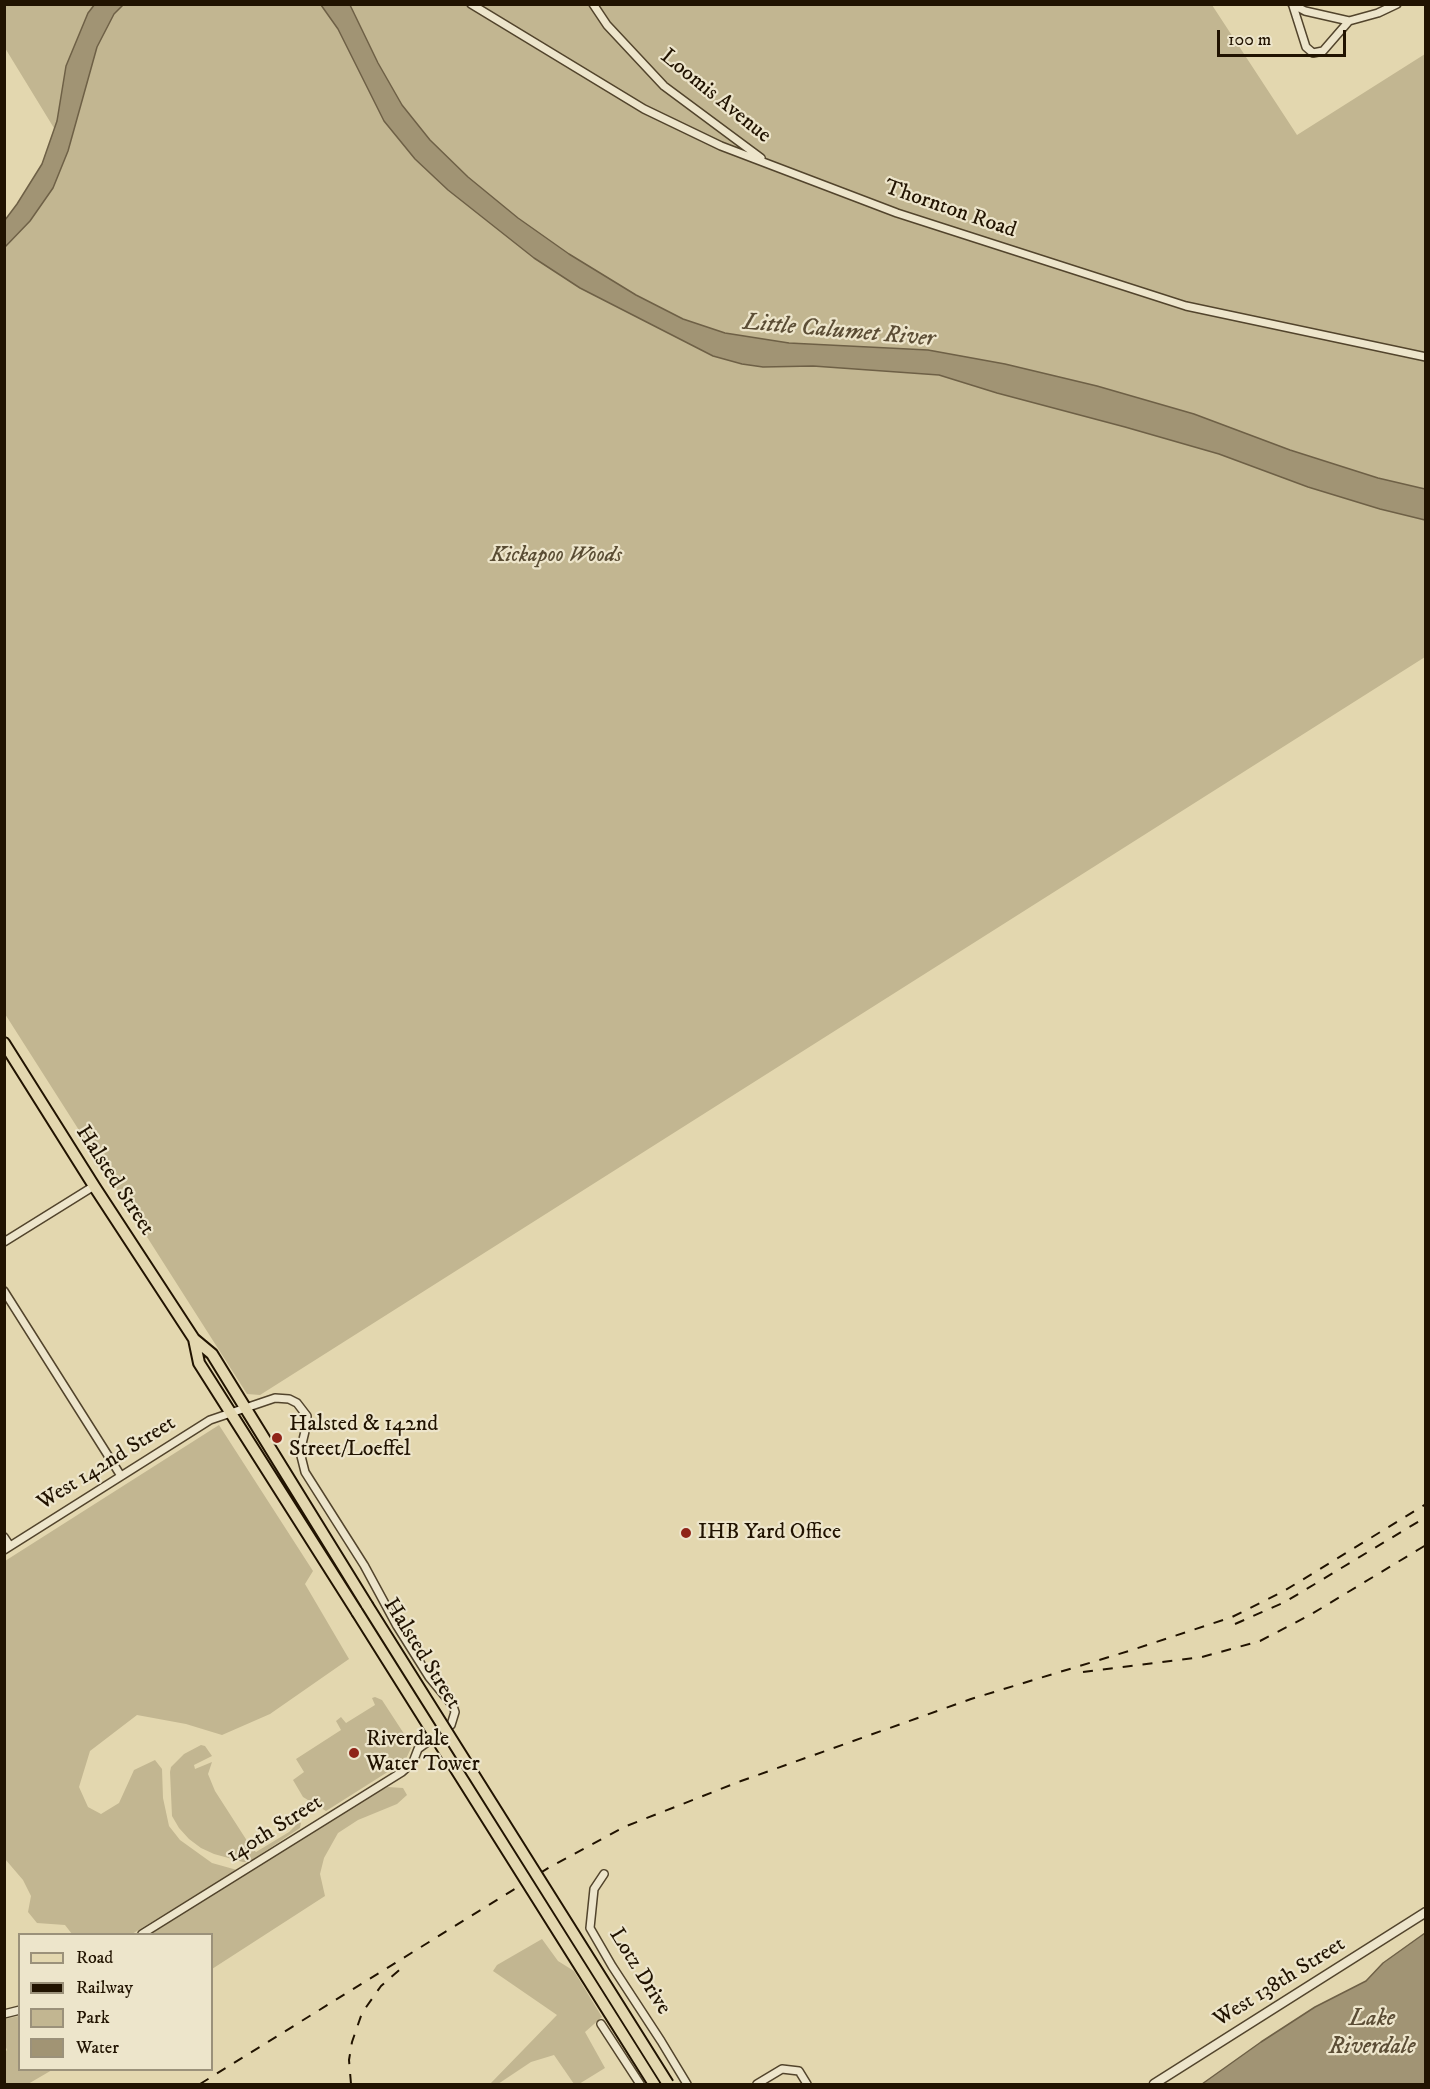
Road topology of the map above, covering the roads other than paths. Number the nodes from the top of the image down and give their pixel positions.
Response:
1 (471, 4) edge
2 (593, 4) edge
3 (1397, 4) edge
4 (1292, 5) edge
5 (1350, 21) junction
6 (768, 163) junction
7 (1425, 357) edge
8 (4, 1043) edge
9 (94, 1186) junction
10 (4, 1242) edge
11 (4, 1292) edge
12 (194, 1339) junction
13 (245, 1407) junction
14 (230, 1412) junction
15 (121, 1476) junction
16 (4, 1537) edge
17 (7, 1548) edge
18 (362, 1608) junction
19 (604, 1875) dead end
20 (1425, 1912) edge
21 (145, 1933) edge
22 (601, 2024) dead end
23 (640, 2084) edge
24 (654, 2085) edge
25 (668, 2085) edge
26 (687, 2085) edge
27 (758, 2085) edge
28 (807, 2085) edge
29 (1154, 2085) edge

1 - 6 street, Thornton Road
2 - 6 street, Loomis Avenue
3 - 5 street
4 - 5 street
4 - 5 street
6 - 7 street, Thornton Road
8 - 9 main road, Halsted Street
9 - 10 street
9 - 12 main road, Halsted Street
11 - 15 street
12 - 13 main road, Halsted Street
12 - 14 main road, Halsted Street
13 - 14 street, West 142nd Street
13 - 18 main road, Halsted Street
13 - 21 street, 140th Street
14 - 15 street, West 142nd Street
14 - 18 main road, Halsted Street
15 - 17 street, West 142nd Street
16 - 17 street
18 - 24 main road, Halsted Street, bridge
18 - 25 main road, Halsted Street, bridge
19 - 26 street, Lotz Drive
20 - 29 street, West 138th Street
22 - 23 street
27 - 28 street

